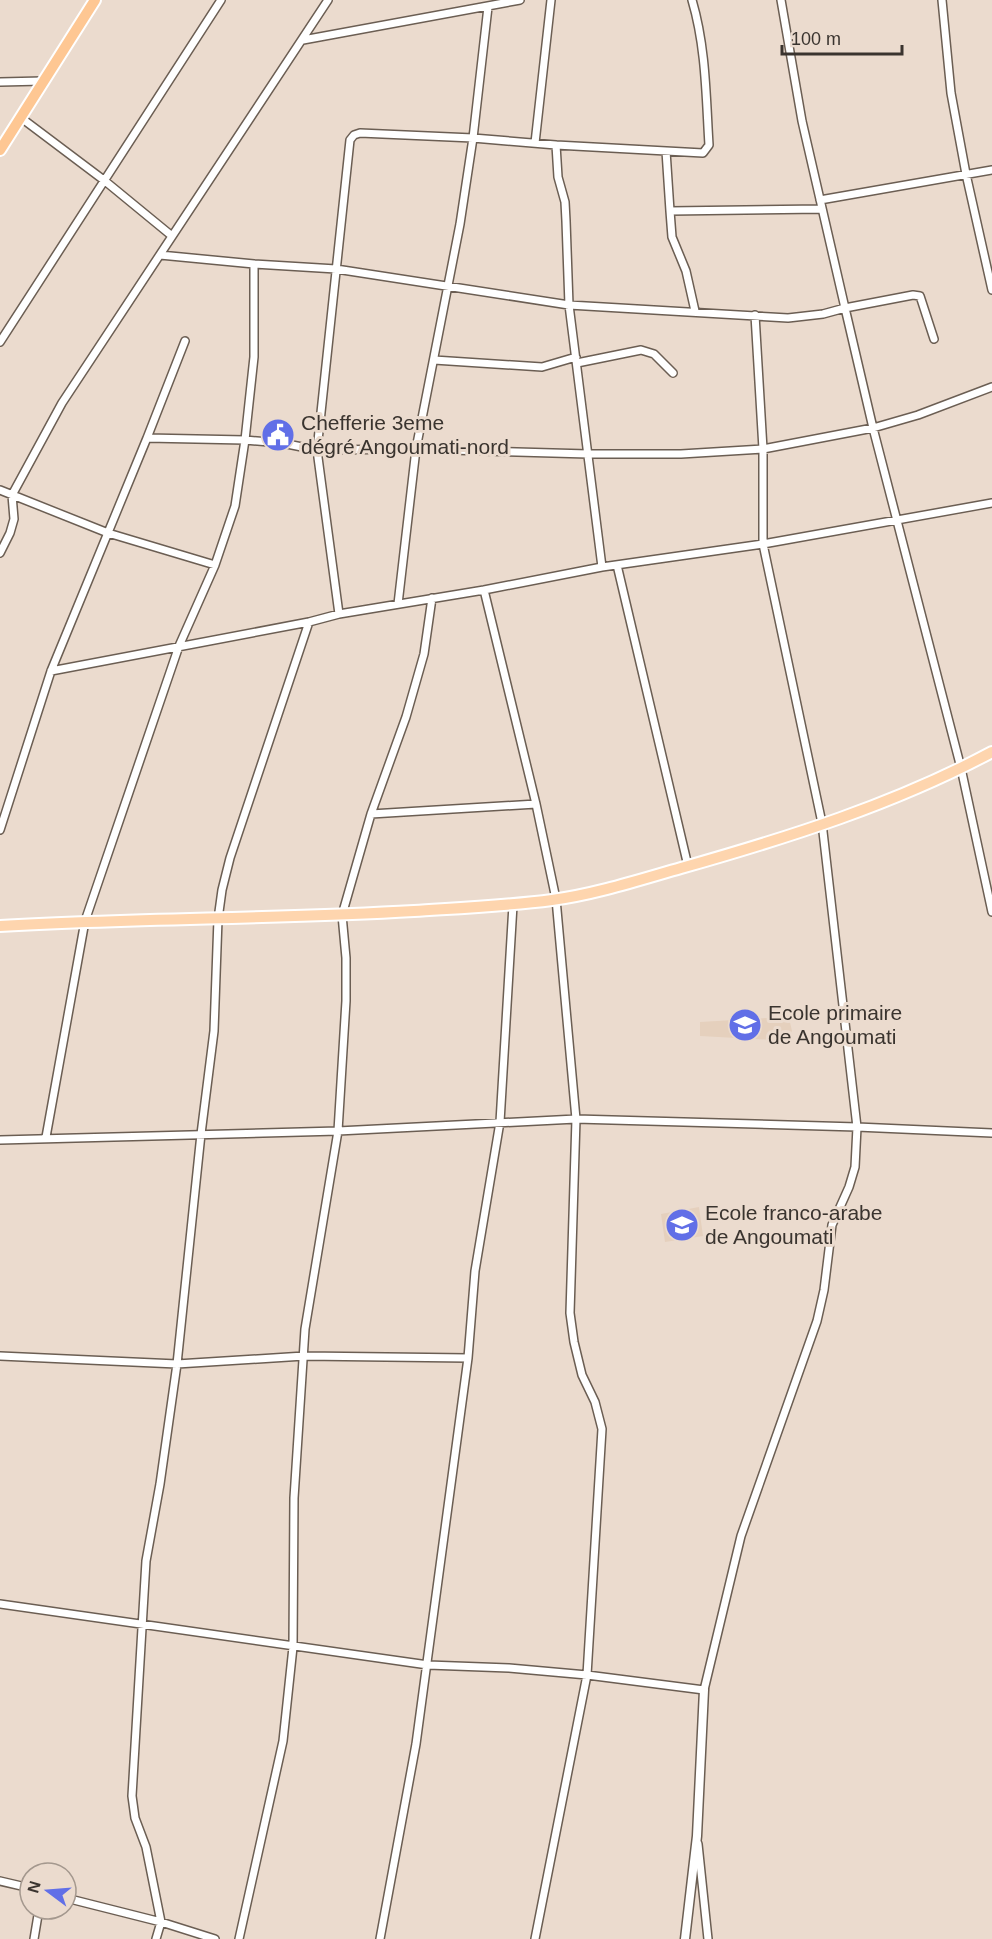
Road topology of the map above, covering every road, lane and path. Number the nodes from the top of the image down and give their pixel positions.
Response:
1 (95, 0) edge
2 (220, 0) edge
3 (328, 0) edge
4 (520, 0) edge
5 (551, 0) edge
6 (692, 0) edge
7 (781, 0) edge
8 (942, 0) edge
9 (488, 7) junction
10 (303, 40) junction
11 (43, 81) junction
12 (0, 82) edge
13 (20, 117) junction
14 (473, 138) junction
15 (535, 143) junction
16 (556, 145) junction
17 (0, 150) edge
18 (666, 151) junction
19 (992, 170) edge
20 (966, 174) junction
21 (105, 181) junction
22 (820, 200) junction
23 (822, 209) junction
24 (670, 211) junction
25 (172, 236) junction
26 (160, 255) junction
27 (254, 264) junction
28 (336, 269) junction
29 (448, 287) junction
30 (992, 290) edge
31 (569, 305) junction
32 (845, 308) junction
33 (695, 311) junction
34 (754, 315) junction
35 (934, 339) dead end
36 (185, 341) dead end
37 (0, 342) edge
38 (434, 360) junction
39 (577, 360) junction
40 (673, 374) dead end
41 (992, 387) edge
42 (873, 428) junction
43 (147, 438) junction
44 (245, 440) junction
45 (416, 449) junction
46 (763, 449) junction
47 (317, 450) junction
48 (588, 454) junction
49 (0, 490) edge
50 (12, 495) junction
51 (992, 503) edge
52 (896, 520) junction
53 (108, 533) junction
54 (764, 544) junction
55 (0, 553) edge
56 (215, 565) junction
57 (617, 566) junction
58 (602, 567) junction
59 (484, 590) junction
60 (432, 598) junction
61 (398, 604) junction
62 (339, 614) junction
63 (309, 622) junction
64 (179, 646) junction
65 (51, 670) junction
66 (992, 752) edge
67 (961, 768) junction
68 (536, 804) junction
69 (371, 814) junction
70 (822, 824) junction
71 (0, 830) edge
72 (688, 866) junction
73 (556, 899) junction
74 (513, 905) junction
75 (992, 912) edge
76 (342, 915) junction
77 (218, 919) junction
78 (86, 921) junction
79 (0, 926) edge
80 (576, 1119) junction
81 (500, 1122) junction
82 (856, 1127) junction
83 (338, 1131) junction
84 (992, 1133) edge
85 (201, 1134) junction
86 (46, 1137) junction
87 (0, 1140) edge
88 (0, 1356) edge
89 (304, 1356) junction
90 (468, 1358) junction
91 (177, 1364) junction
92 (0, 1604) edge
93 (141, 1626) junction
94 (293, 1647) junction
95 (428, 1665) junction
96 (587, 1675) junction
97 (704, 1689) junction
98 (697, 1836) junction
99 (0, 1881) edge
100 (18, 1885) edge
101 (78, 1901) edge
102 (37, 1921) edge
103 (161, 1922) junction
104 (34, 1939) edge
105 (156, 1939) edge
106 (215, 1939) edge
107 (239, 1939) edge
108 (380, 1939) edge
109 (535, 1939) edge
110 (685, 1939) edge
111 (708, 1939) edge

1 - 11 highway
2 - 21 street
3 - 10 street
4 - 9 street
5 - 15 street
6 - 18 street
7 - 22 street
8 - 20 street
9 - 10 street
9 - 14 street
10 - 25 street
11 - 12 street
11 - 13 highway
13 - 17 highway
13 - 21 street
14 - 15 street
14 - 28 street
14 - 29 street
15 - 16 street
16 - 18 street
16 - 31 street
18 - 24 street
19 - 20 street
20 - 22 street
20 - 30 street
21 - 25 street
21 - 37 street
22 - 23 street
23 - 24 street
23 - 32 street
24 - 33 street
25 - 26 street
26 - 27 street
26 - 50 street
27 - 28 street
27 - 44 street
28 - 29 street
28 - 47 street
29 - 31 street
29 - 38 street
31 - 33 street
31 - 39 street
32 - 34 street
32 - 35 street
32 - 42 street
33 - 34 street
34 - 46 street
36 - 43 street
38 - 39 street
38 - 45 street
39 - 40 street
39 - 48 street
41 - 42 street
42 - 46 street
42 - 52 street
43 - 44 street
43 - 53 street
44 - 47 street
44 - 56 street
45 - 47 street
45 - 48 street
45 - 61 street
46 - 48 street
46 - 54 street
47 - 62 street
48 - 58 street
49 - 50 street
50 - 53 street
50 - 55 street
51 - 52 street
52 - 54 street
52 - 67 street
53 - 56 street
53 - 65 street
54 - 57 street
54 - 70 street
56 - 64 street
57 - 58 street
57 - 72 street
58 - 59 street
59 - 60 street
59 - 68 street
60 - 61 street
60 - 69 street
61 - 62 street
62 - 63 street
63 - 64 street
63 - 77 street
64 - 65 street
64 - 78 street
65 - 71 street
66 - 67 main road
67 - 70 main road
67 - 75 street
68 - 69 street
68 - 73 street
69 - 76 street
70 - 72 main road
70 - 82 street
72 - 73 main road
73 - 74 main road
73 - 80 street
74 - 76 main road
74 - 81 street
76 - 77 main road
76 - 83 street
77 - 78 main road
77 - 85 street
78 - 79 main road
78 - 86 street
80 - 81 street
80 - 82 street
80 - 96 street
81 - 83 street
81 - 90 street
82 - 84 street
82 - 97 street
83 - 85 street
83 - 89 street
85 - 86 street
85 - 91 street
86 - 87 street
88 - 91 street
89 - 90 street
89 - 91 street
89 - 94 street
90 - 95 street
91 - 93 street
92 - 93 street
93 - 94 street
93 - 103 street
94 - 95 street
94 - 107 street
95 - 96 street
95 - 108 street
96 - 97 street
96 - 109 street
97 - 98 street
98 - 110 street
98 - 111 street
99 - 100 street
101 - 103 street
102 - 104 street
103 - 105 street
103 - 106 street

